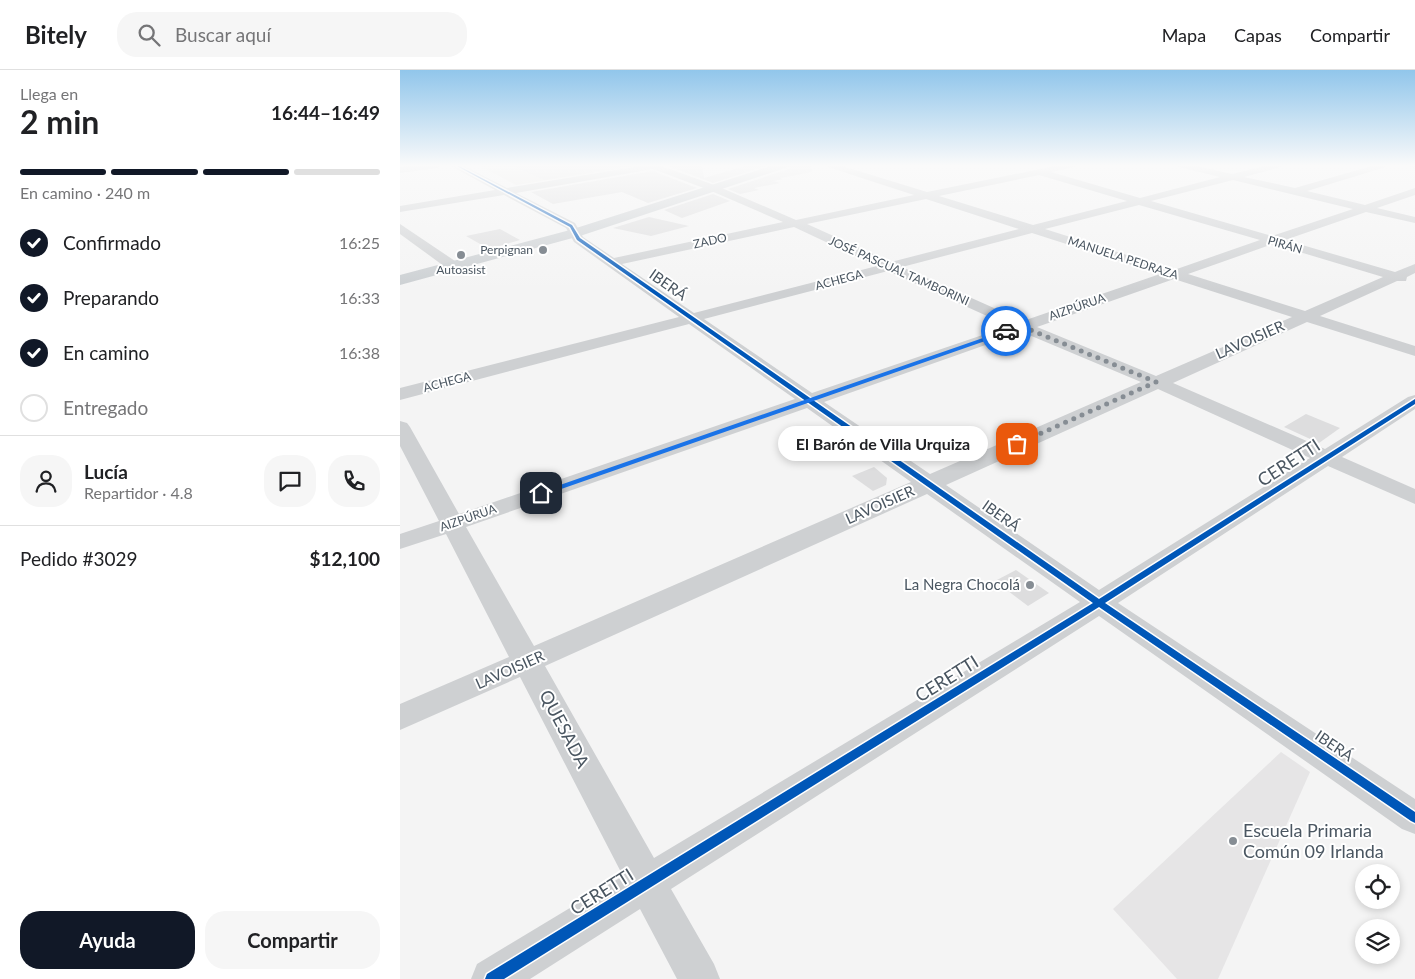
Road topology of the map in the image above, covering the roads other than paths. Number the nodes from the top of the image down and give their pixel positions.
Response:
1 (535, 207) edge
2 (653, 207) edge
3 (758, 207) edge
4 (871, 207) edge
5 (963, 207) edge
6 (1117, 207) edge
7 (1157, 207) edge
8 (1365, 208) joint
9 (1415, 220) edge
10 (794, 223) junction
11 (400, 228) edge
12 (1032, 229) junction
13 (575, 233) junction
14 (1272, 241) junction
15 (612, 262) junction
16 (453, 266) junction
17 (891, 266) junction
18 (1174, 274) junction
19 (1409, 276) edge
20 (400, 280) edge
21 (1305, 316) junction
22 (691, 318) junction
23 (1021, 326) junction
24 (1415, 351) edge
25 (1156, 382) junction
26 (400, 394) edge
27 (811, 400) junction
28 (1415, 401) edge
29 (400, 427) edge
30 (1325, 458) junction
31 (930, 483) junction
32 (1415, 497) edge
33 (451, 524) junction
34 (400, 542) edge
35 (1099, 603) junction
36 (528, 662) junction
37 (400, 718) edge
38 (1415, 818) edge
39 (647, 882) junction
40 (492, 979) edge
41 (699, 979) edge

1 - 13 street, IBERÁ
2 - 13 main road
3 - 10 street, JOSÉ PASCUAL TAMBORINI
4 - 10 street, ZADO
5 - 12 street, MANUELA PEDRAZA
6 - 12 street, ACHEGA
7 - 14 street, PIRÁN
8 - 9 street
8 - 14 street, AIZPÚRUA
10 - 15 street, ZADO
10 - 17 street, JOSÉ PASCUAL TAMBORINI
11 - 16 street
12 - 17 street, ACHEGA
12 - 18 street, MANUELA PEDRAZA
13 - 15 street, IBERÁ
13 - 16 main road
14 - 18 street, AIZPÚRUA
14 - 19 street, PIRÁN
15 - 22 street, IBERÁ
16 - 20 main road
17 - 22 street, ACHEGA
17 - 23 street, JOSÉ PASCUAL TAMBORINI
18 - 21 street, MANUELA PEDRAZA
18 - 23 street, AIZPÚRUA
19 - 21 street, LAVOISIER
21 - 24 street, MANUELA PEDRAZA
21 - 25 street, LAVOISIER
22 - 26 street, ACHEGA
22 - 27 street, IBERÁ
23 - 25 street, JOSÉ PASCUAL TAMBORINI
23 - 27 street, AIZPÚRUA
25 - 30 street, JOSÉ PASCUAL TAMBORINI
25 - 31 street, LAVOISIER
27 - 31 street, IBERÁ
27 - 33 street, AIZPÚRUA
28 - 30 street, CERETTI
29 - 33 street, QUESADA
30 - 32 street, JOSÉ PASCUAL TAMBORINI
30 - 35 street, CERETTI
31 - 35 street, IBERÁ
31 - 36 street, LAVOISIER
33 - 34 street, AIZPÚRUA
33 - 36 street, QUESADA
35 - 38 street, IBERÁ
35 - 39 street, CERETTI
36 - 37 street, LAVOISIER
36 - 39 street, QUESADA
39 - 40 street, CERETTI
39 - 41 street, QUESADA

